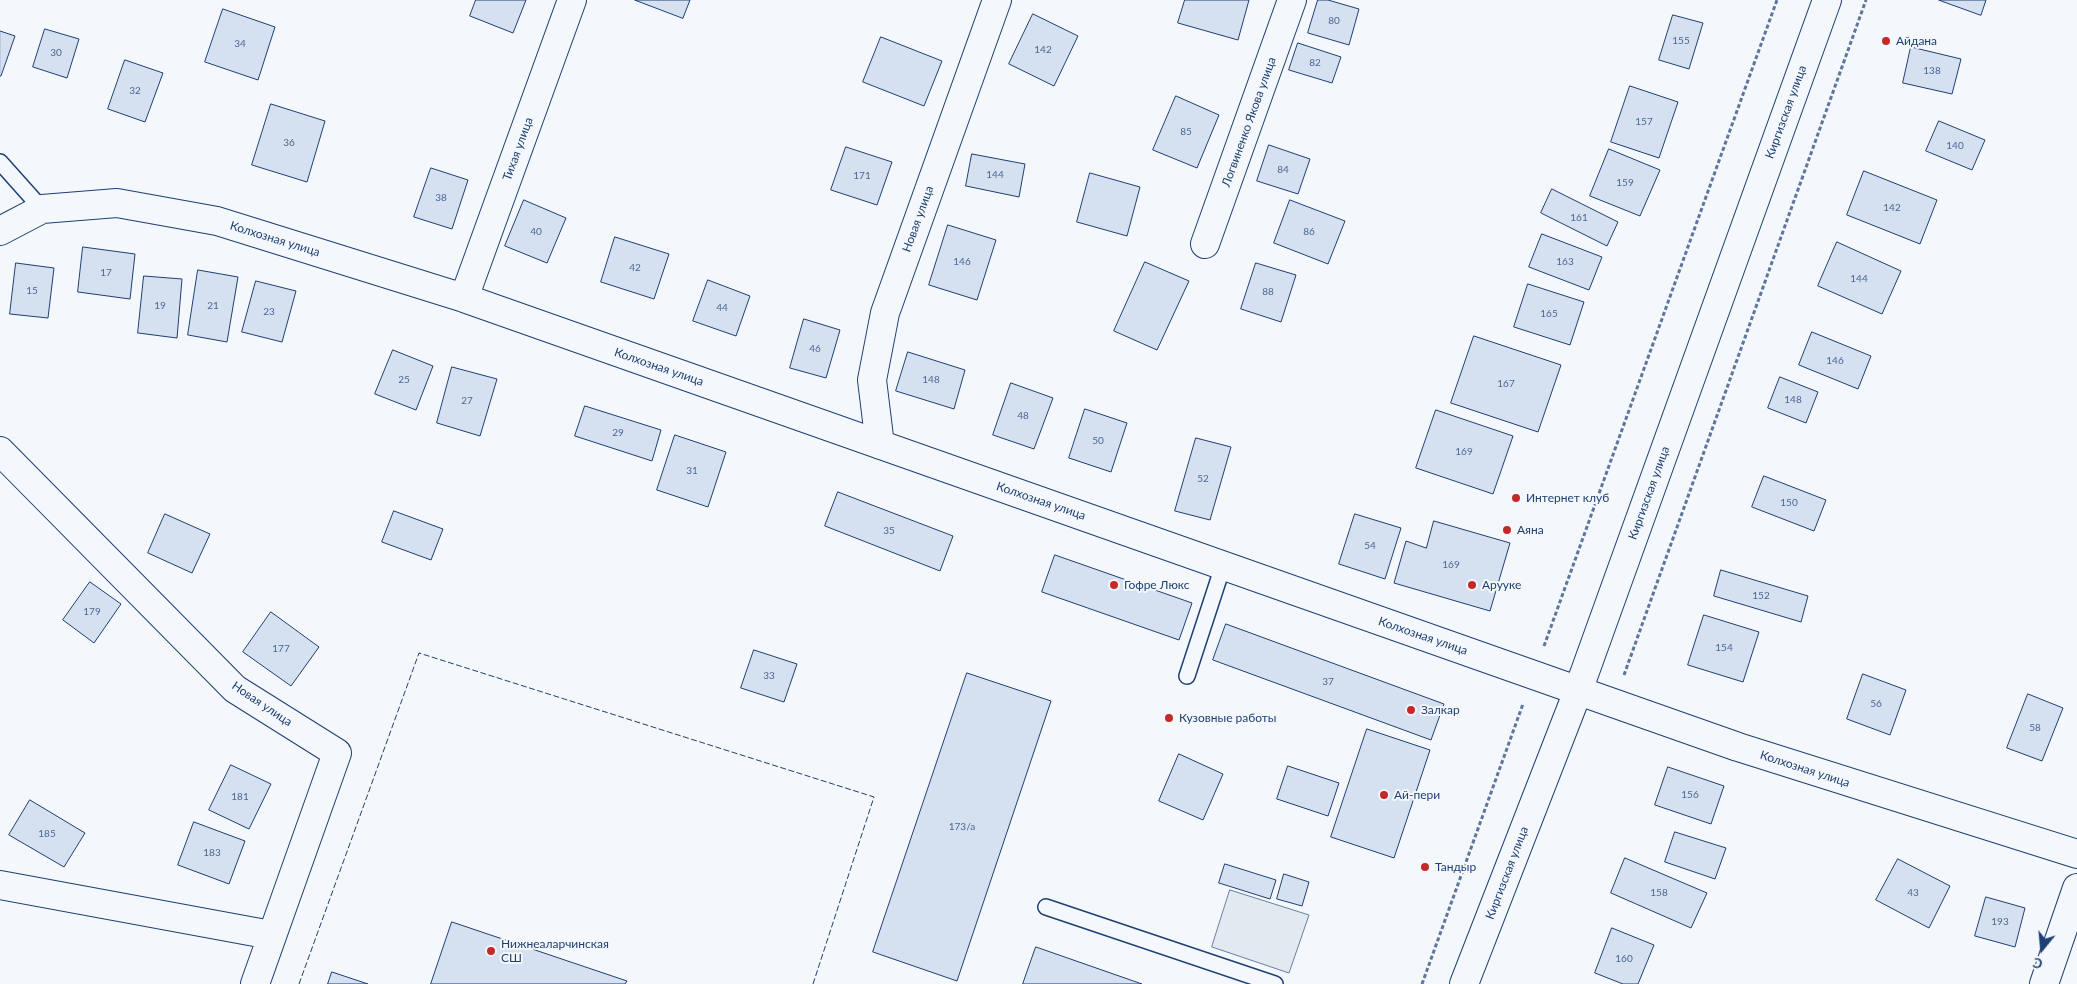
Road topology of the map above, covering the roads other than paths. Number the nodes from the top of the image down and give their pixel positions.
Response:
1 (572, 0) edge
2 (997, 0) edge
3 (1292, 0) edge
4 (1827, 0) edge
5 (0, 162) edge
6 (42, 209) junction
7 (0, 232) edge
8 (1205, 244) dead end
9 (464, 298) junction
10 (880, 445) junction
11 (0, 451) edge
12 (1223, 566) junction
13 (1187, 676) dead end
14 (1578, 691) junction
15 (2077, 854) edge
16 (0, 885) edge
17 (2077, 888) edge
18 (1046, 907) dead end
19 (271, 935) junction
20 (255, 984) edge
21 (1275, 984) edge
22 (1464, 984) edge
23 (2044, 984) edge

1 - 9 street, Тихая улица
2 - 10 street, Новая улица
3 - 8 street, Логвиненко Якова улица
4 - 14 street, Киргизская улица
5 - 6 lane
6 - 7 street, Колхозная улица
6 - 9 street, Колхозная улица
9 - 10 street, Колхозная улица
10 - 12 street, Колхозная улица
11 - 19 street, Новая улица
12 - 13 lane
12 - 14 street, Колхозная улица
14 - 15 street, Колхозная улица
14 - 22 street, Киргизская улица
16 - 19 street
17 - 23 street
18 - 21 lane
19 - 20 street, Новая улица

